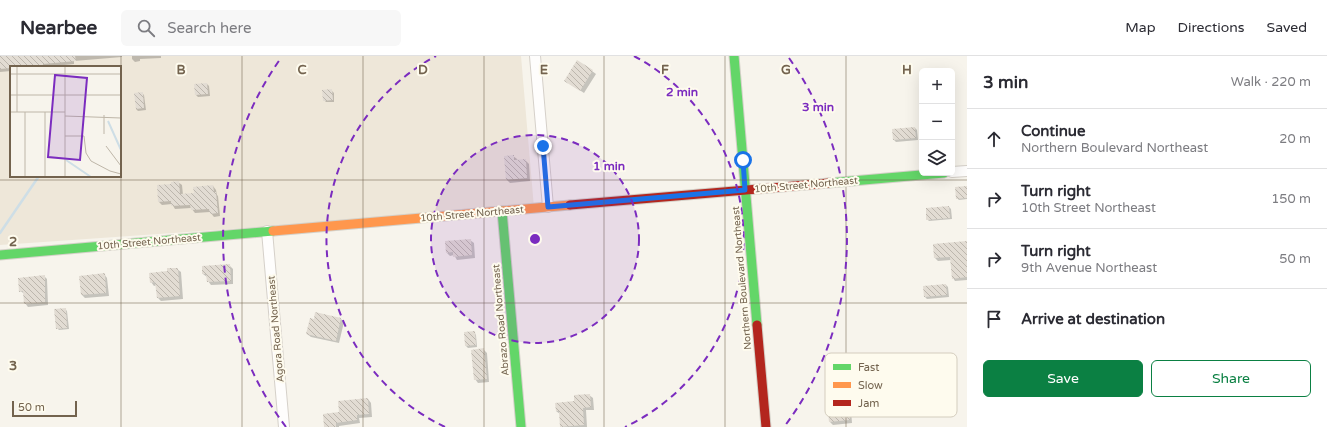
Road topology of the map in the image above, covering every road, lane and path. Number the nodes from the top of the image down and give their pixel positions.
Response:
1 (535, 56) edge
2 (734, 56) edge
3 (967, 171) edge
4 (955, 172) edge
5 (919, 175) edge
6 (745, 190) junction
7 (548, 207) junction
8 (502, 211) junction
9 (267, 232) junction
10 (0, 255) edge
11 (284, 427) edge
12 (521, 427) edge
13 (766, 427) edge

1 - 7 street
2 - 6 street, Northern Boulevard Northeast
3 - 4 street
5 - 6 street, 10th Street Northeast
6 - 7 street, 10th Street Northeast
6 - 13 street, Northern Boulevard Northeast
7 - 8 street, 10th Street Northeast
8 - 9 street, 10th Street Northeast
8 - 12 street, Abrazo Road Northeast
9 - 10 street, 10th Street Northeast
9 - 11 street, Agora Road Northeast

